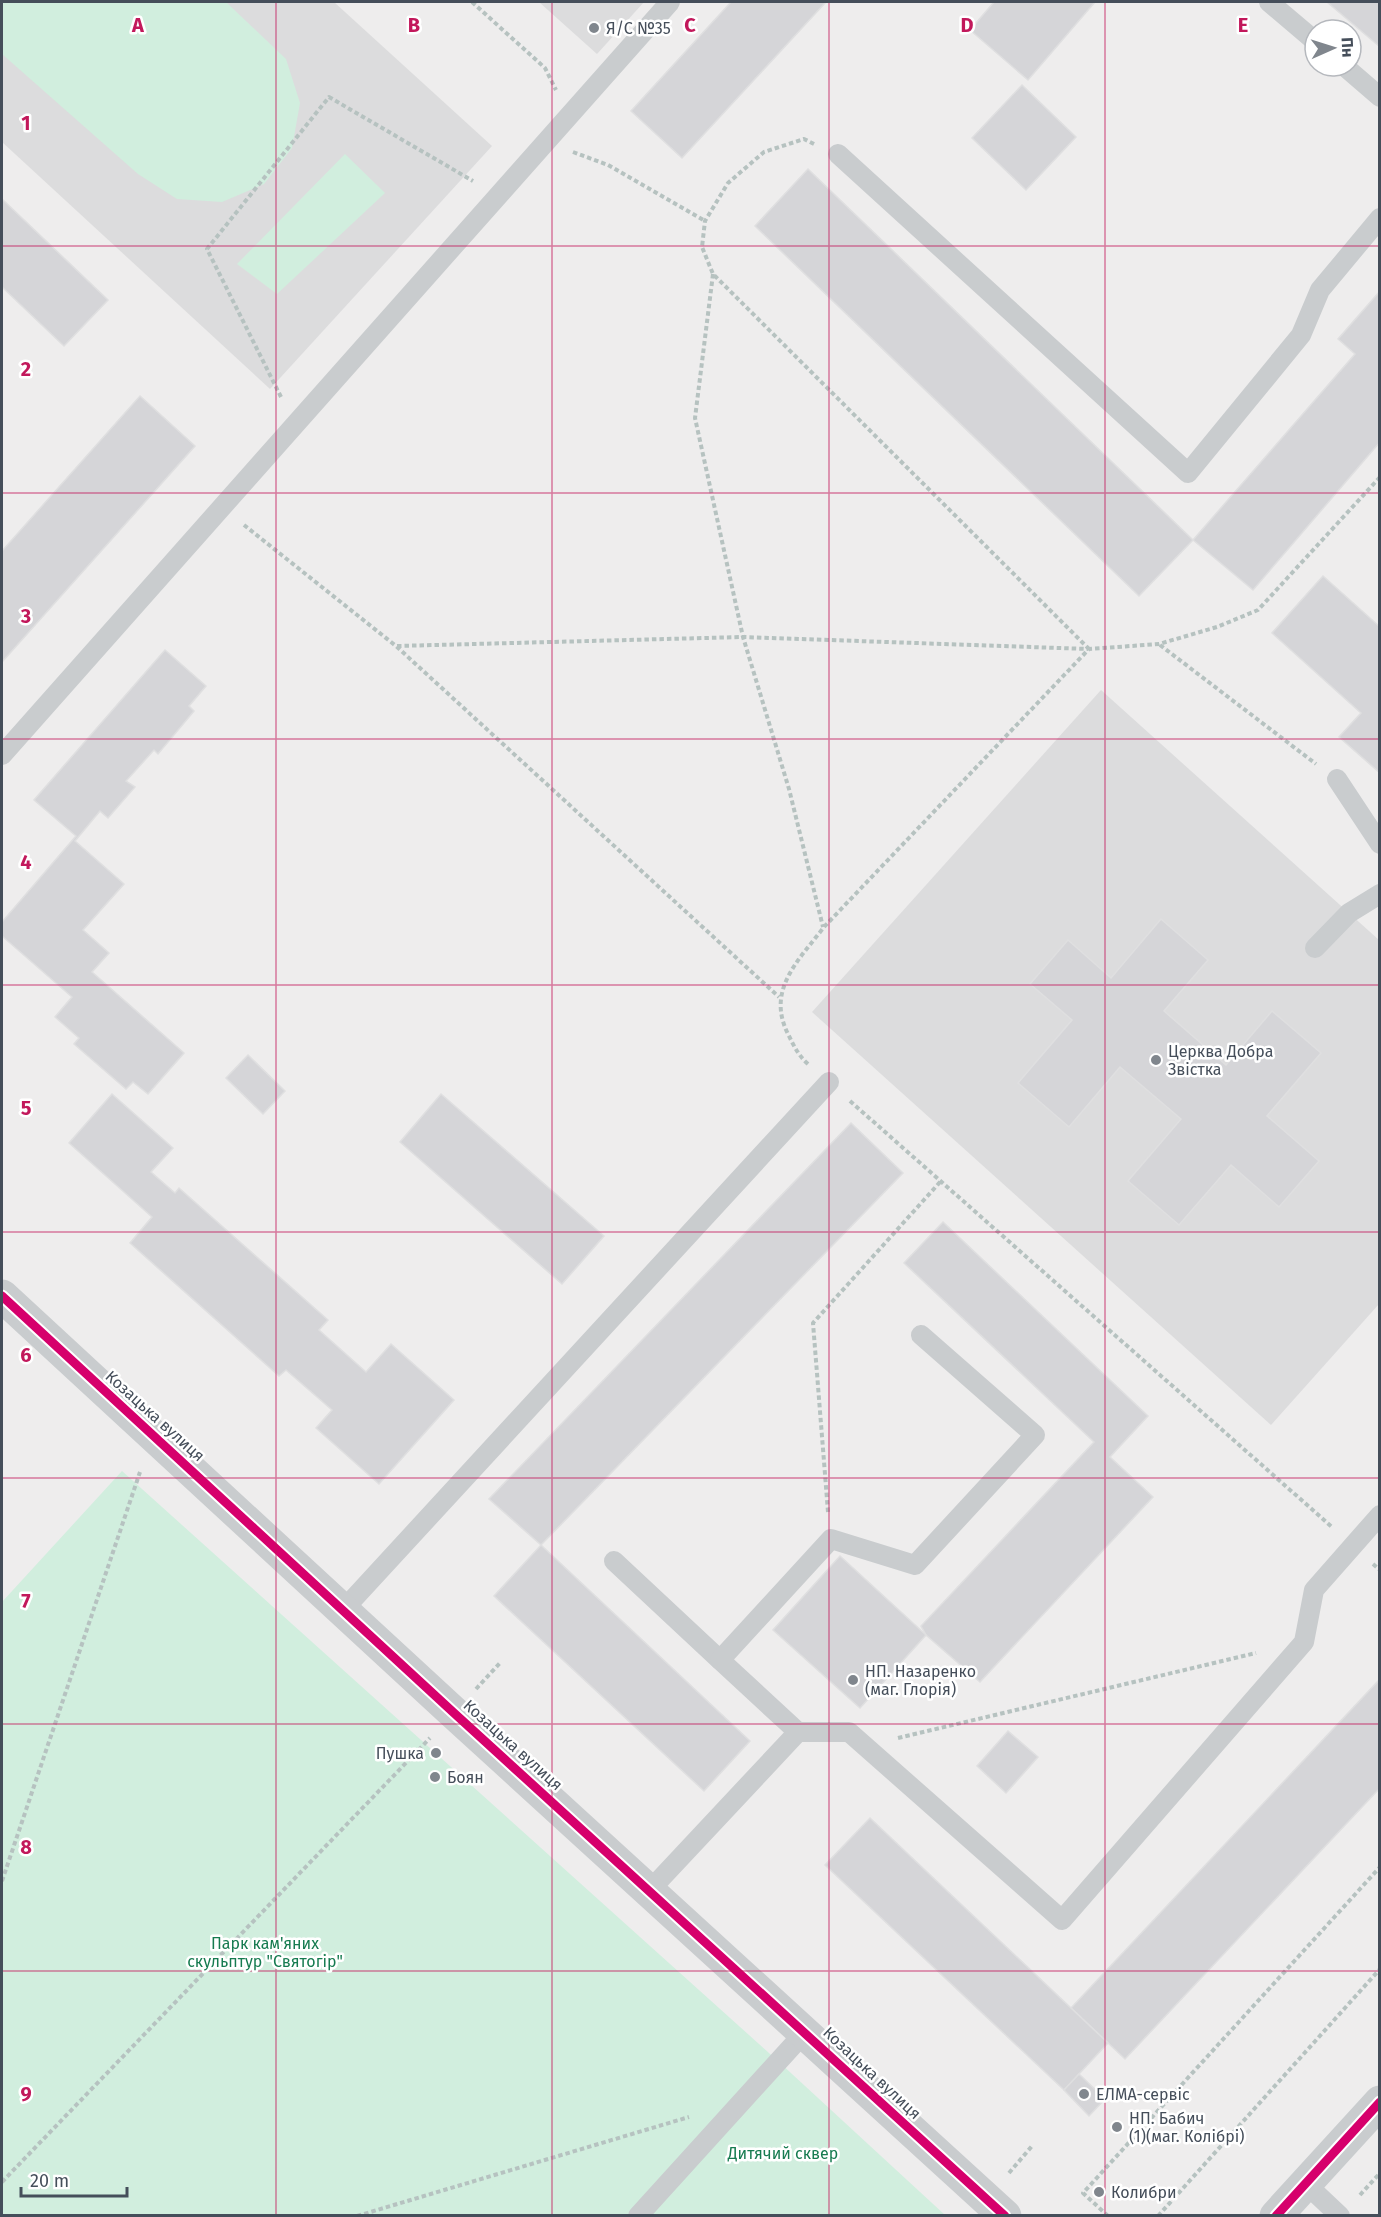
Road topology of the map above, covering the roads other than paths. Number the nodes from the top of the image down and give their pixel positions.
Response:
1 (670, 2) edge
2 (1269, 2) edge
3 (1303, 31) edge
4 (1358, 78) edge
5 (1380, 96) edge
6 (838, 154) road end
7 (1380, 218) edge
8 (2, 755) edge
9 (1337, 779) road end
10 (1380, 844) edge
11 (1380, 894) edge
12 (1315, 948) dead end
13 (829, 1082) road end
14 (2, 1296) edge
15 (921, 1335) dead end
16 (1380, 1515) edge
17 (614, 1561) dead end
18 (344, 1609) junction
19 (720, 1660) junction
20 (798, 1732) junction
21 (650, 1890) junction
22 (805, 2032) junction
23 (1380, 2102) edge
24 (1305, 2184) junction
25 (638, 2216) edge
26 (1005, 2216) edge
27 (1276, 2216) edge
28 (1340, 2216) edge

1 - 8 lane
2 - 3 lane
4 - 5 lane
6 - 7 lane
9 - 10 lane
11 - 12 lane
13 - 18 lane
14 - 18 street, Козацька вулиця
15 - 19 lane
16 - 20 lane
17 - 19 lane
18 - 21 street, Козацька вулиця
19 - 20 lane
20 - 21 lane
21 - 22 street, Козацька вулиця
22 - 25 lane
22 - 26 street, Козацька вулиця
23 - 24 street
24 - 27 street
24 - 28 lane

